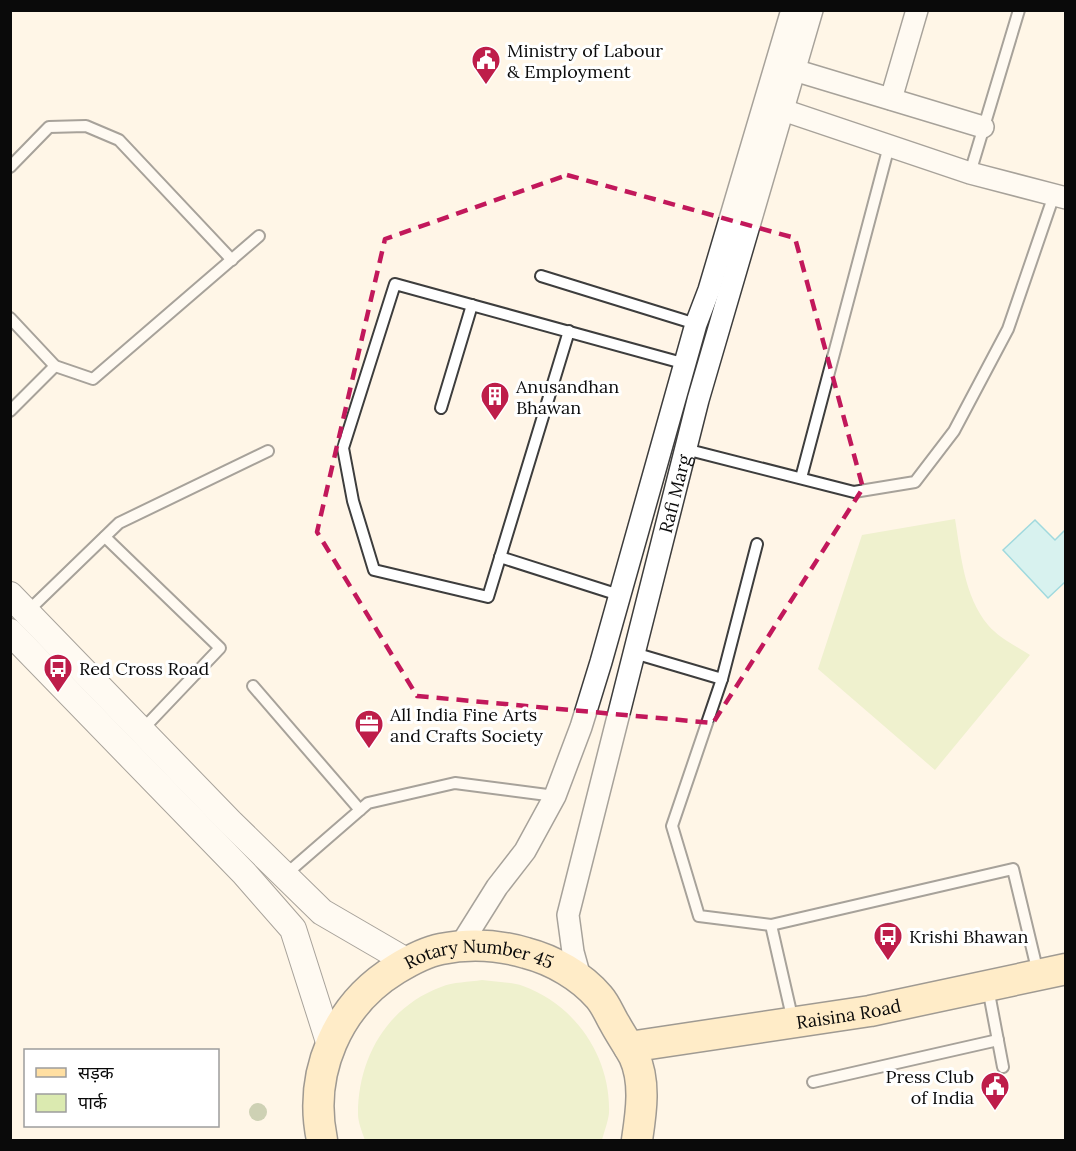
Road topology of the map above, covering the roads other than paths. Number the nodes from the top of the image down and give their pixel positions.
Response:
1 (792, 10) edge
2 (812, 10) edge
3 (917, 10) edge
4 (1019, 10) edge
5 (794, 70) junction
6 (891, 99) junction
7 (783, 110) junction
8 (983, 127) junction
9 (889, 146) junction
10 (10, 167) edge
11 (970, 173) junction
12 (1060, 196) edge
13 (259, 236) dead end
14 (232, 260) junction
15 (541, 276) dead end
16 (472, 305) junction
17 (10, 318) edge
18 (696, 324) junction
19 (569, 331) junction
20 (686, 364) junction
21 (55, 366) junction
22 (441, 408) dead end
23 (10, 411) edge
24 (685, 449) junction
25 (268, 451) dead end
26 (801, 478) junction
27 (105, 537) junction
28 (757, 543) dead end
29 (500, 557) junction
30 (619, 596) junction
31 (19, 604) edge
32 (10, 632) edge
33 (634, 653) junction
34 (722, 680) junction
35 (253, 687) dead end
36 (142, 730) junction
37 (555, 796) junction
38 (360, 810) junction
39 (285, 875) junction
40 (771, 925) junction
41 (460, 946) junction
42 (408, 962) junction
43 (1052, 971) edge
44 (581, 981) junction
45 (988, 985) junction
46 (794, 1023) junction
47 (998, 1040) junction
48 (330, 1045) junction
49 (629, 1047) junction
50 (1003, 1067) dead end
51 (813, 1082) dead end
52 (322, 1140) edge
53 (637, 1140) edge

1 - 18 street, Rafi Marg
2 - 5 street, Rafi Marg
3 - 6 street
4 - 8 lane
5 - 6 street
5 - 7 street, Rafi Marg
6 - 8 street
7 - 9 street
7 - 24 street, Rafi Marg
8 - 11 lane
9 - 11 street
9 - 26 lane
10 - 14 lane
11 - 12 street
12 - 26 lane
13 - 14 lane
14 - 21 lane
15 - 18 lane
16 - 19 lane
16 - 22 lane
16 - 29 lane
17 - 21 lane
18 - 20 street, Rafi Marg
19 - 20 lane
19 - 29 lane
20 - 30 street, Rafi Marg
21 - 23 lane
24 - 26 lane
24 - 33 street, Rafi Marg
25 - 27 lane
27 - 31 lane
27 - 36 lane
28 - 34 lane
29 - 30 lane
30 - 37 street, Rafi Marg
31 - 36 street
32 - 48 street
33 - 34 lane
33 - 44 street, Rafi Marg
34 - 40 lane
35 - 38 lane
36 - 39 street
37 - 38 lane
37 - 41 street, Rafi Marg
38 - 39 lane
39 - 42 street
40 - 43 lane
40 - 46 lane
41 - 42 main road, Rotary Number 45
41 - 44 main road, Rotary Number 45
42 - 48 main road, Rotary Number 45
43 - 45 main road, Raisina Road
44 - 49 main road, Rotary Number 45
45 - 46 main road, Raisina Road
45 - 47 lane
46 - 49 main road, Raisina Road
47 - 50 lane
47 - 51 lane
48 - 52 main road, Rotary Number 45
49 - 53 main road, Rotary Number 45

